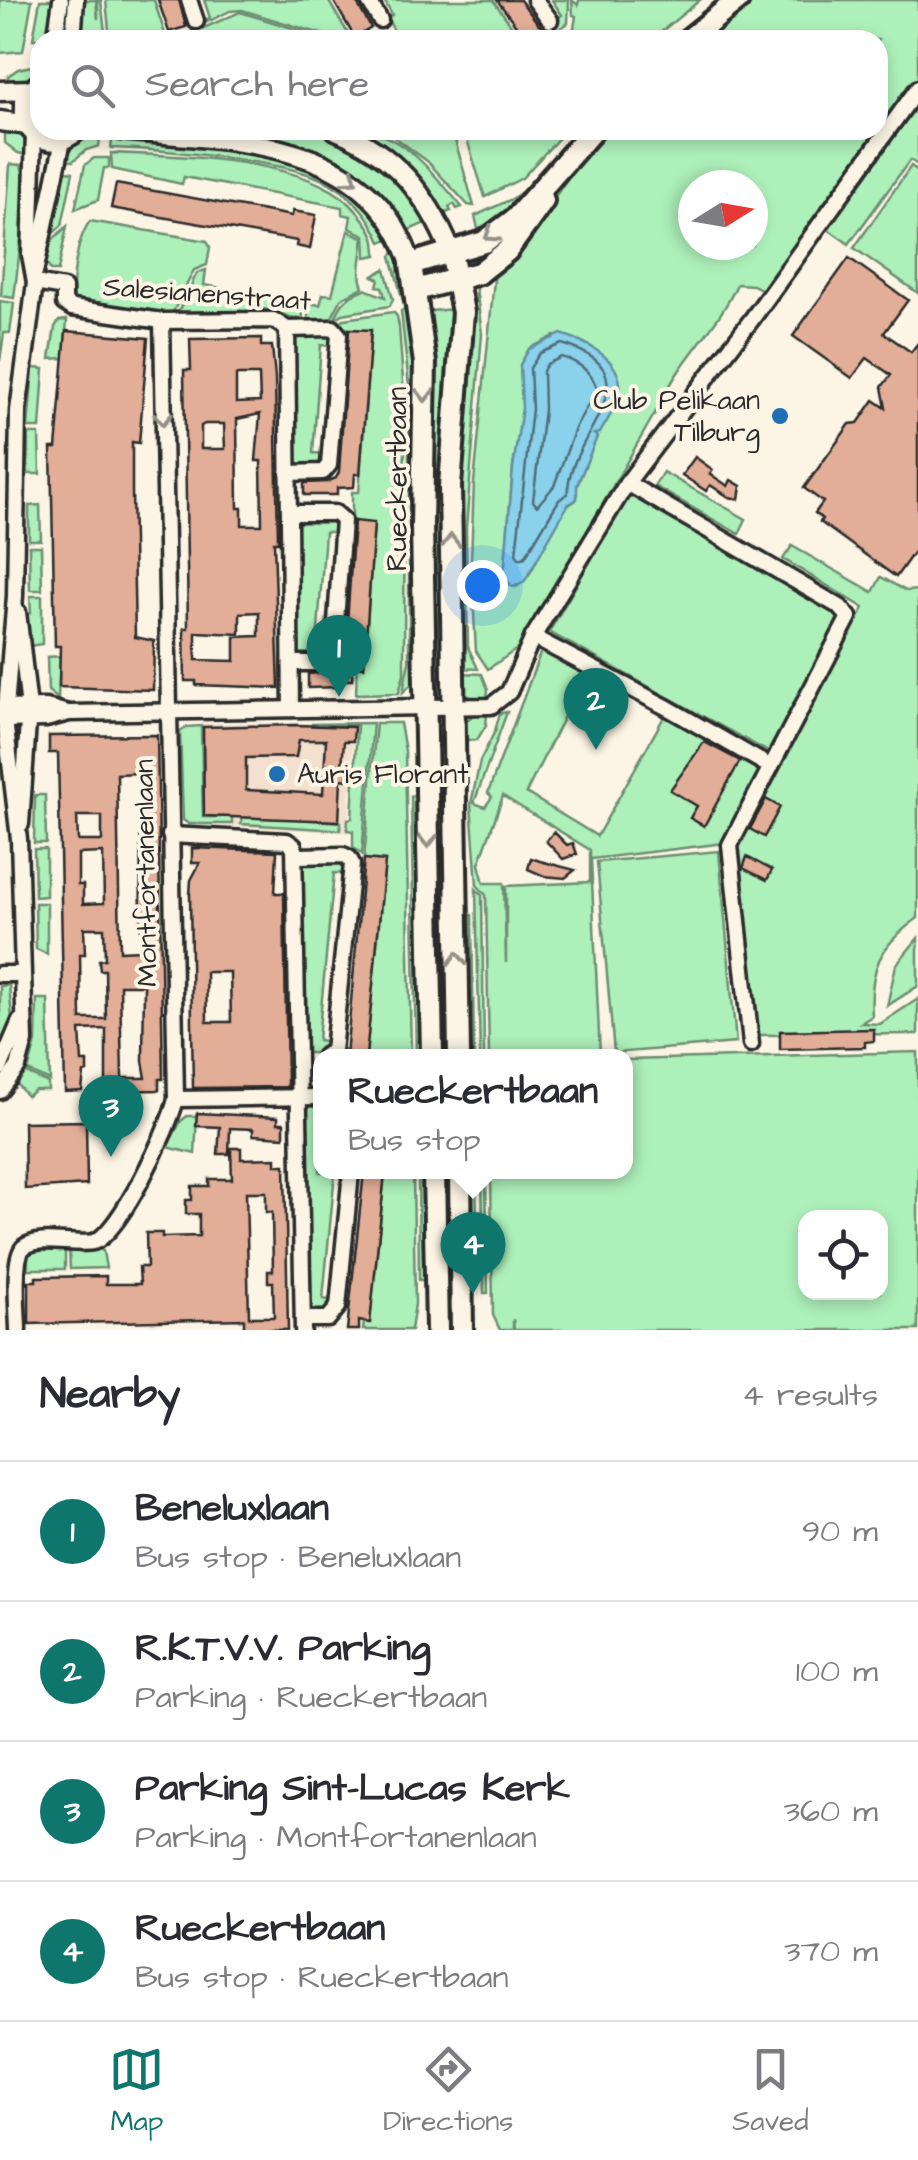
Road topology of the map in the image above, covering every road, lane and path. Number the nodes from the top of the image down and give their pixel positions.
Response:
1 (61, 0) edge
2 (76, 0) edge
3 (189, 0) edge
4 (368, 0) edge
5 (535, 0) edge
6 (738, 0) edge
7 (380, 20) dead end
8 (550, 20) dead end
9 (196, 21) dead end
10 (56, 30) edge
11 (74, 30) edge
12 (700, 30) edge
13 (30, 87) edge
14 (918, 88) edge
15 (0, 91) edge
16 (30, 96) edge
17 (0, 121) edge
18 (30, 127) edge
19 (30, 129) edge
20 (888, 130) edge
21 (31, 140) edge
22 (69, 140) edge
23 (210, 140) edge
24 (357, 140) edge
25 (583, 140) edge
26 (881, 140) edge
27 (552, 176) junction
28 (450, 252) junction
29 (411, 264) junction
30 (35, 278) junction
31 (458, 279) junction
32 (416, 290) junction
33 (162, 321) junction
34 (287, 329) junction
35 (0, 409) edge
36 (18, 412) junction
37 (288, 473) junction
38 (627, 483) junction
39 (289, 513) junction
40 (15, 596) junction
41 (533, 637) junction
42 (292, 662) junction
43 (425, 708) junction
44 (452, 708) junction
45 (291, 709) junction
46 (167, 712) junction
47 (29, 713) junction
48 (2, 714) edge
49 (769, 766) junction
50 (170, 834) junction
51 (19, 839) junction
52 (296, 856) junction
53 (0, 974) edge
54 (22, 974) junction
55 (22, 1016) junction
56 (751, 1044) dead end
57 (333, 1049) edge
58 (432, 1049) edge
59 (459, 1049) edge
60 (313, 1057) edge
61 (299, 1058) junction
62 (0, 1068) edge
63 (0, 1091) edge
64 (299, 1097) junction
65 (313, 1097) edge
66 (176, 1099) junction
67 (350, 1179) edge
68 (434, 1179) edge
69 (460, 1179) edge
70 (303, 1324) edge
71 (18, 1330) edge
72 (436, 1330) edge
73 (462, 1330) edge

1 - 10 street
2 - 11 street
3 - 9 street
4 - 7 street
5 - 8 street
6 - 12 main road
13 - 15 street
14 - 20 street
16 - 18 street
17 - 19 street
21 - 30 street
22 - 30 street
23 -> 29 street
24 - 28 street
25 - 27 main road
26 - 38 street
27 -> 28 main road
27 - 31 main road
28 - 29 main road
28 - 31 main road, Rueckertbaan
29 - 32 main road, Rueckertbaan
30 - 33 street, Salesianenstraat
30 - 36 street
31 - 32 main road
44 -> 31 main road, Rueckertbaan
32 -> 43 main road, Rueckertbaan
33 - 34 street, Salesianenstraat
33 -> 46 street, Montfortanenlaan
34 - 37 street
34 - 37 street, Salesianenstraat
35 - 36 street
36 - 40 street
37 - 39 street
38 - 41 street
38 - 49 street
39 - 42 street
39 - 42 street
40 - 47 street
40 - 48 street
41 - 44 street
41 - 49 street
42 - 45 street
43 - 44 street
43 - 45 street
43 -> 58 main road, Rueckertbaan
59 -> 44 main road, Rueckertbaan
45 - 46 street
46 - 47 street
46 - 50 street, Montfortanenlaan
47 - 48 street
47 - 51 street
48 - 51 street
49 - 56 street
50 - 52 street
50 - 66 street, Montfortanenlaan
51 - 54 street
52 - 57 street
52 - 61 street
53 - 54 street
54 - 55 street
55 - 62 street
55 - 63 street
60 - 61 street
61 - 64 street
64 - 65 street
64 - 66 street
64 - 70 street
66 - 71 street, Montfortanenlaan
67 - 70 street
68 - 72 main road
69 - 73 main road

